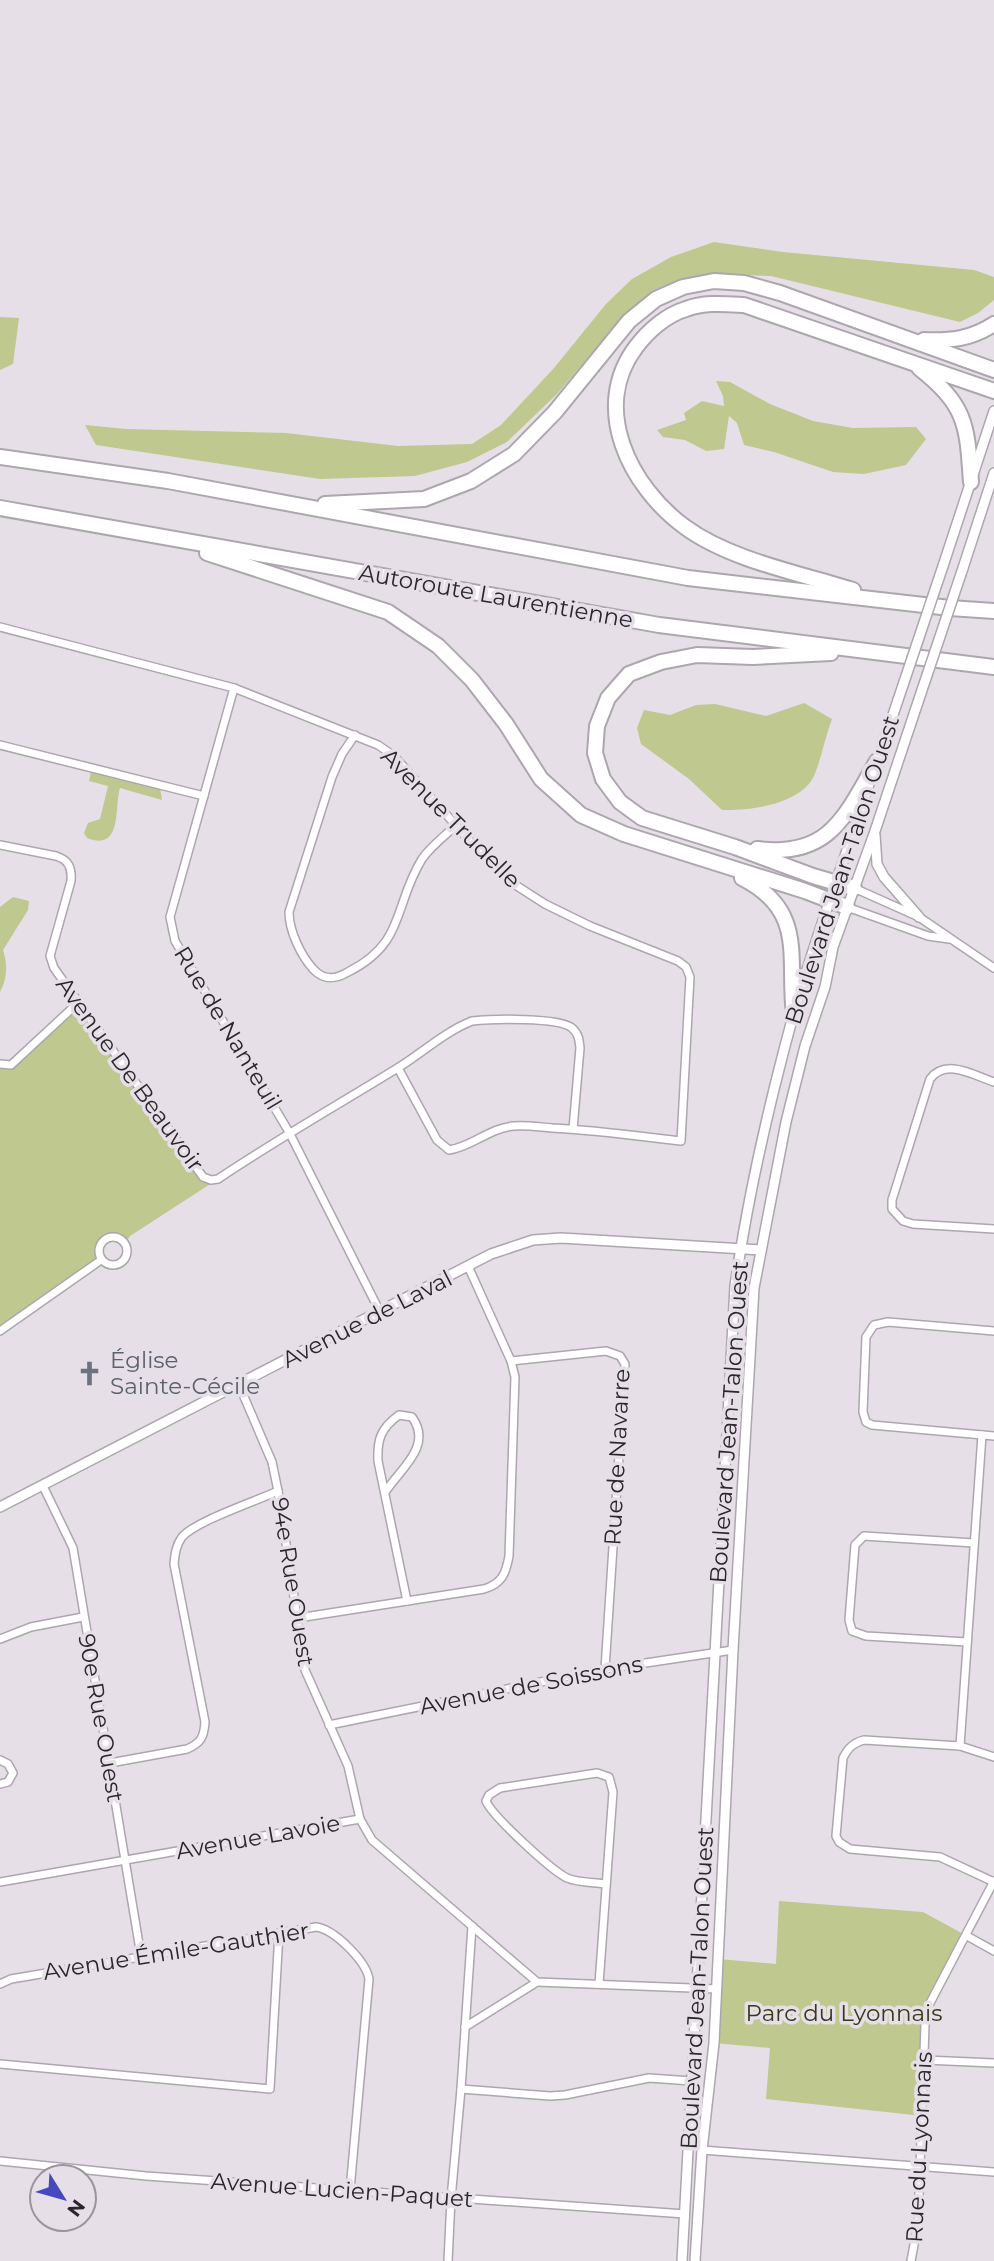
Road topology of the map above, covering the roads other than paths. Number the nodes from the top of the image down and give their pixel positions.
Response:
1 (994, 324) edge
2 (912, 340) junction
3 (910, 361) junction
4 (994, 370) edge
5 (994, 391) edge
6 (994, 411) edge
7 (0, 457) edge
8 (994, 473) edge
9 (971, 482) junction
10 (299, 505) junction
11 (0, 508) edge
12 (159, 537) junction
13 (888, 601) junction
14 (994, 611) edge
15 (0, 627) edge
16 (871, 652) junction
17 (994, 667) edge
18 (234, 688) junction
19 (355, 735) junction
20 (0, 745) edge
21 (877, 761) junction
22 (204, 796) junction
23 (456, 825) junction
24 (875, 831) junction
25 (0, 845) edge
26 (735, 847) junction
27 (712, 863) junction
28 (837, 883) junction
29 (853, 888) junction
30 (831, 900) junction
31 (846, 907) junction
32 (919, 916) junction
33 (950, 939) junction
34 (994, 968) edge
35 (80, 1001) junction
36 (794, 1015) junction
37 (0, 1064) edge
38 (398, 1068) junction
39 (994, 1082) edge
40 (573, 1129) junction
41 (289, 1132) junction
42 (994, 1229) edge
43 (740, 1249) junction
44 (761, 1250) junction
45 (101, 1260) junction
46 (468, 1266) junction
47 (380, 1312) junction
48 (0, 1331) edge
49 (994, 1331) edge
50 (511, 1361) junction
51 (239, 1385) junction
52 (982, 1435) junction
53 (994, 1436) edge
54 (43, 1486) junction
55 (386, 1491) junction
56 (278, 1492) junction
57 (0, 1507) edge
58 (974, 1543) junction
59 (407, 1601) junction
60 (83, 1617) junction
61 (298, 1618) junction
62 (0, 1639) edge
63 (967, 1642) junction
64 (733, 1650) junction
65 (715, 1653) junction
66 (604, 1669) junction
67 (329, 1725) junction
68 (960, 1746) junction
69 (994, 1757) edge
70 (0, 1760) edge
71 (110, 1763) junction
72 (0, 1784) edge
73 (360, 1819) junction
74 (125, 1860) junction
75 (0, 1882) edge
76 (994, 1882) edge
77 (606, 1884) junction
78 (472, 1926) junction
79 (279, 1933) junction
80 (967, 1936) junction
81 (994, 1951) edge
82 (141, 1956) junction
83 (537, 1982) junction
84 (0, 1984) edge
85 (599, 1984) junction
86 (697, 1988) junction
87 (717, 1989) junction
88 (465, 2027) junction
89 (925, 2060) junction
90 (994, 2063) edge
91 (0, 2064) edge
92 (692, 2081) junction
93 (461, 2089) junction
94 (702, 2150) junction
95 (0, 2161) edge
96 (919, 2167) junction
97 (994, 2172) edge
98 (350, 2190) junction
99 (451, 2199) junction
100 (685, 2214) junction
101 (448, 2261) edge
102 (682, 2261) edge
103 (695, 2261) edge
104 (911, 2261) edge

1 - 2 highway
2 - 4 highway
2 - 10 highway
3 - 5 highway
3 - 9 highway
3 - 13 highway
6 - 9 street, Boulevard Jean-Talon Ouest
7 - 10 highway
8 - 24 street, Boulevard Jean-Talon Ouest, bridge
9 - 21 street, Boulevard Jean-Talon Ouest, bridge
10 - 13 highway
11 - 12 highway, Autoroute Laurentienne
12 - 16 highway, Autoroute Laurentienne
12 - 27 highway
13 - 14 highway
15 - 18 street, Avenue Trudelle
16 - 17 highway, Autoroute Laurentienne
16 - 26 highway
18 - 19 street, Avenue Trudelle
18 - 22 street, Rue de Nanteuil
19 - 23 street, Avenue Trudelle
19 - 23 street
20 - 22 street
21 - 26 highway
21 - 28 street, Boulevard Jean-Talon Ouest
22 - 41 street, Rue de Nanteuil
23 - 40 street, Avenue Trudelle
24 - 29 street, Boulevard Jean-Talon Ouest
24 - 32 street
25 - 35 street, Avenue De Beauvoir
26 - 28 highway
27 - 30 highway
27 - 36 highway
28 - 29 highway
28 - 30 street, Boulevard Jean-Talon Ouest
29 - 31 street, Boulevard Jean-Talon Ouest
29 - 32 street
30 - 31 highway
30 - 36 street, Boulevard Jean-Talon Ouest
31 - 33 street
31 - 44 street, Boulevard Jean-Talon Ouest
32 - 33 street
33 - 34 street
35 - 37 street
35 - 41 street, Avenue De Beauvoir
36 - 43 street, Boulevard Jean-Talon Ouest
38 - 40 street
38 - 40 street
38 - 41 street
39 - 42 street
41 - 47 street, Rue de Nanteuil
43 - 44 street, Avenue de Laval
43 - 46 street, Avenue de Laval
43 - 65 street, Boulevard Jean-Talon Ouest
44 - 64 street, Boulevard Jean-Talon Ouest
45 - 45 street
45 - 48 street
46 - 47 street, Avenue de Laval
46 - 50 street
47 - 51 street, Avenue de Laval
49 - 52 street
50 - 59 street
50 - 66 street, Rue de Navarre
51 - 54 street, Avenue de Laval
51 - 56 street, 94e Rue Ouest
52 - 53 street
52 - 58 street
54 - 57 street, Avenue de Laval
54 - 60 street, 90e Rue Ouest
55 - 55 street
55 - 59 street
56 - 61 street, 94e Rue Ouest
56 - 71 street
58 - 63 street
58 - 63 street
59 - 61 street
60 - 62 street
60 - 71 street, 90e Rue Ouest
61 - 67 street, 94e Rue Ouest
63 - 68 street
64 - 65 street, Avenue de Soissons
64 - 87 street, Boulevard Jean-Talon Ouest
65 - 66 street, Avenue de Soissons
65 - 86 street, Boulevard Jean-Talon Ouest
66 - 67 street, Avenue de Soissons
67 - 73 street, 94e Rue Ouest
68 - 69 street
68 - 76 street
70 - 72 street
71 - 74 street, 90e Rue Ouest
73 - 74 street, Avenue Lavoie
73 - 78 street, Avenue Lavoie
74 - 75 street, Avenue Lavoie
74 - 82 street, 90e Rue Ouest
76 - 80 street, Rue du Lyonnais
77 - 77 street
77 - 85 street
78 - 83 street, Avenue Lavoie
78 - 88 street
79 - 82 street, Avenue Émile-Gauthier
79 - 91 street
79 - 98 street, Avenue Émile-Gauthier
80 - 81 street
80 - 89 street, Rue du Lyonnais
82 - 84 street, Avenue Émile-Gauthier
83 - 85 street
83 - 88 street
85 - 86 street
86 - 87 street
86 - 92 street, Boulevard Jean-Talon Ouest
87 - 94 street, Boulevard Jean-Talon Ouest
88 - 93 street
89 - 90 street
89 - 96 street, Rue du Lyonnais
92 - 93 street
92 - 100 street, Boulevard Jean-Talon Ouest
93 - 99 street
94 - 96 street
94 - 103 street, Boulevard Jean-Talon Ouest
95 - 98 street, Avenue Lucien-Paquet
96 - 97 street
96 - 104 street, Rue du Lyonnais
98 - 99 street, Avenue Lucien-Paquet
99 - 100 street, Avenue Lucien-Paquet
99 - 101 street
100 - 102 street, Boulevard Jean-Talon Ouest

